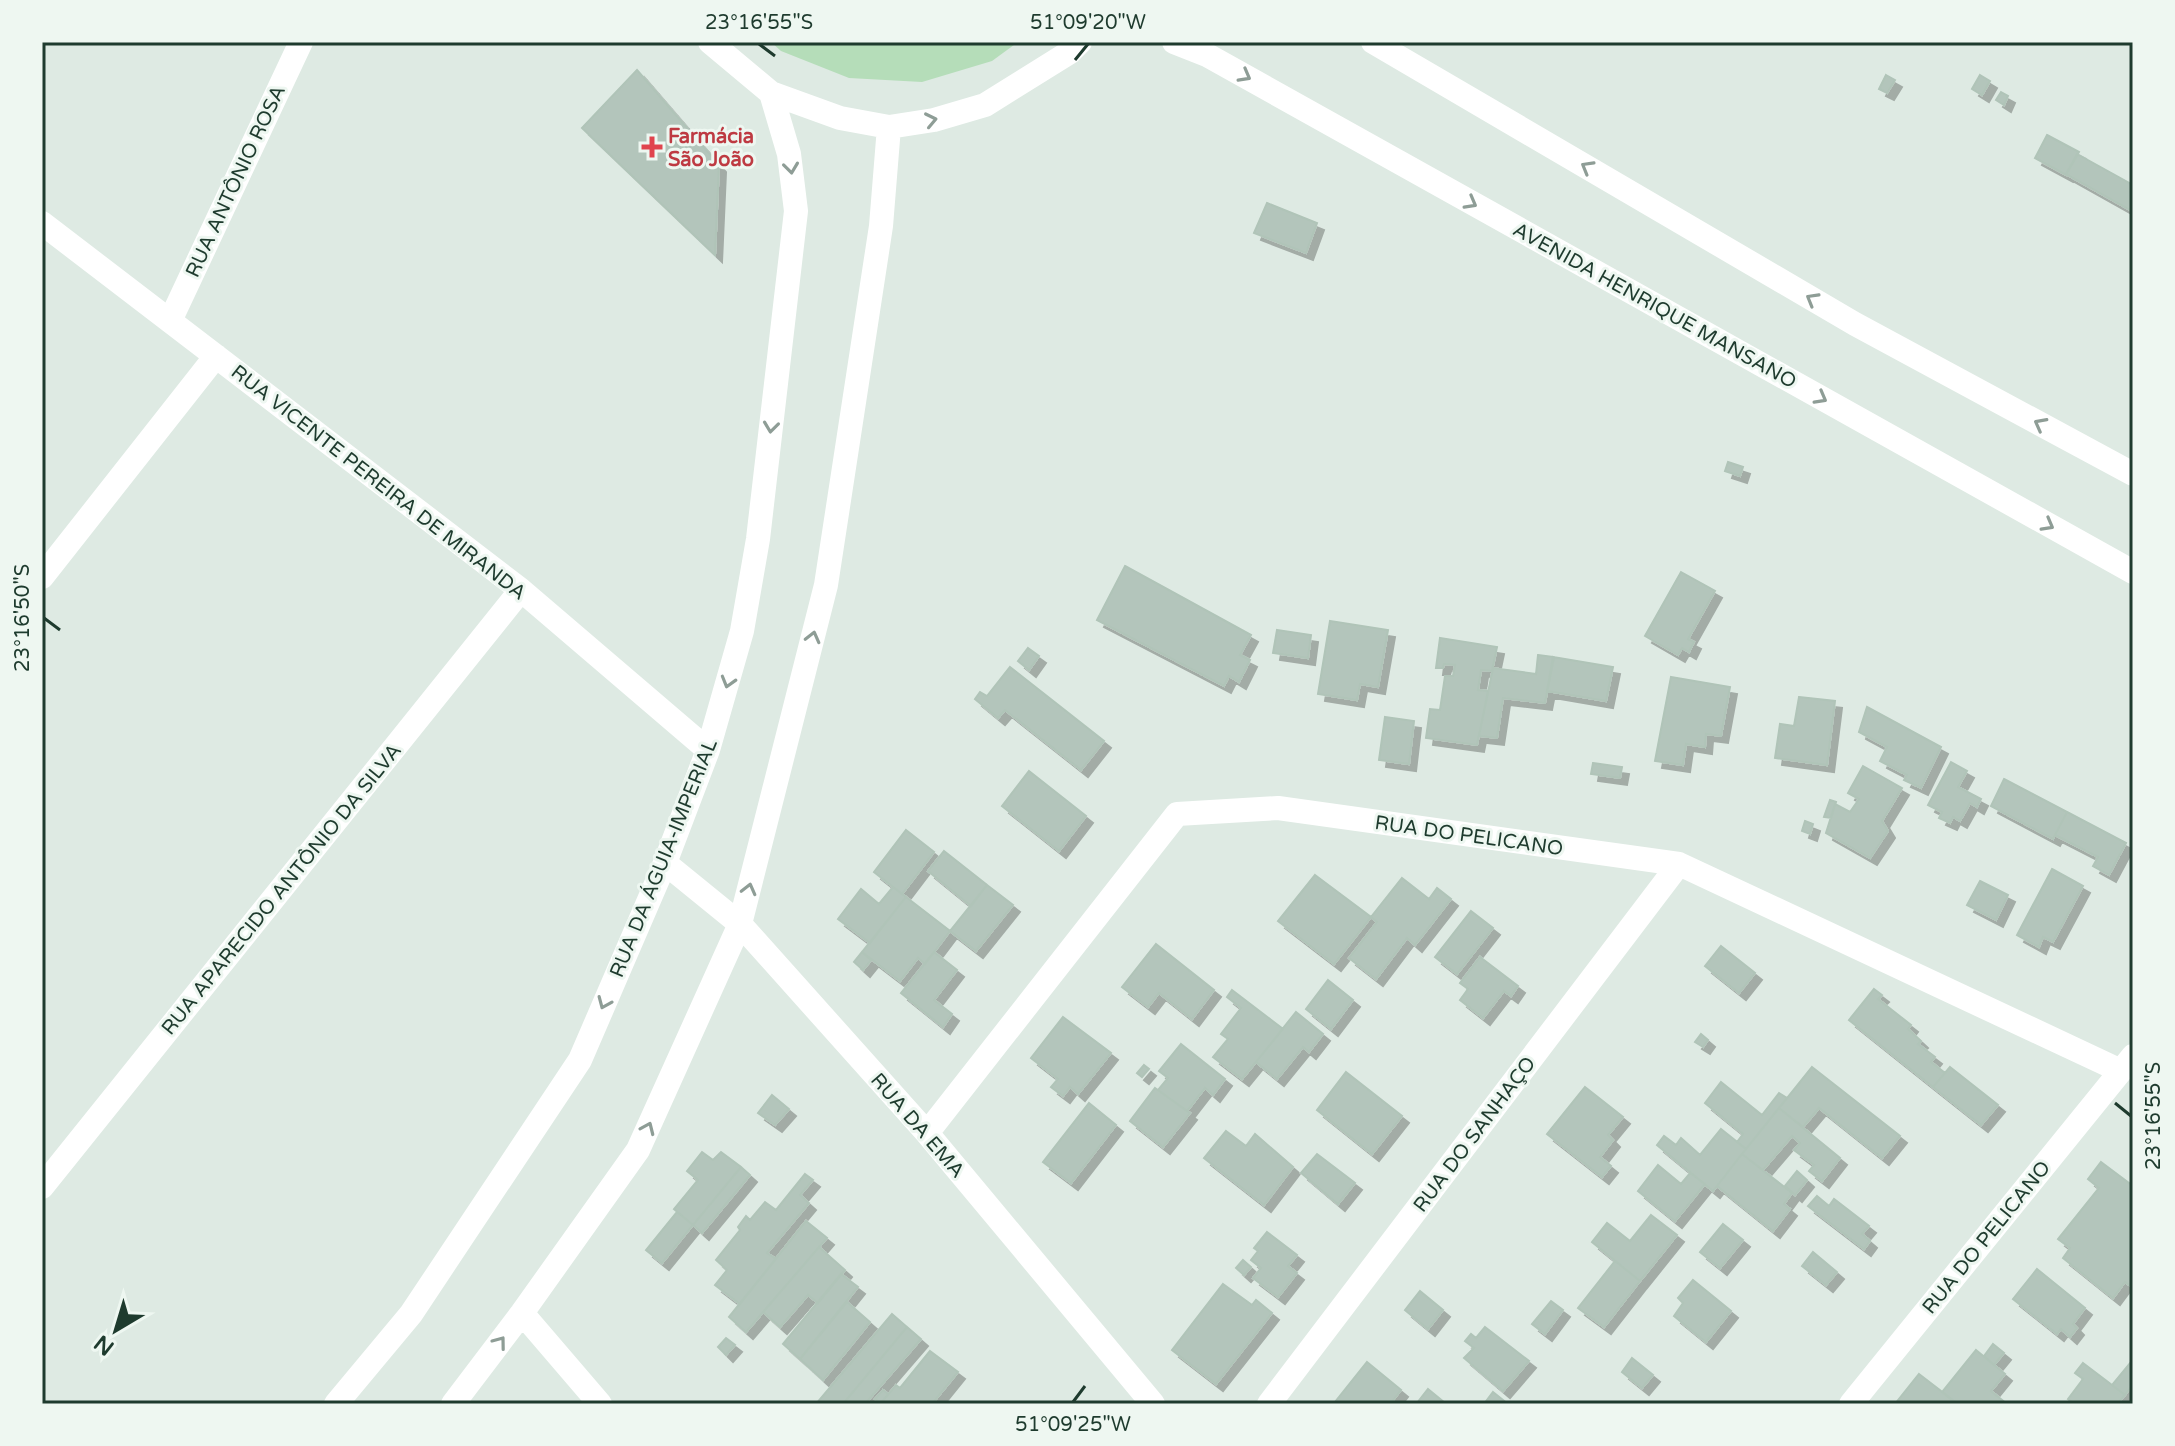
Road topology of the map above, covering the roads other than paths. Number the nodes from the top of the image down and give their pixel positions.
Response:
1 (301, 42) edge
2 (710, 42) edge
3 (1080, 42) edge
4 (1174, 42) edge
5 (1373, 42) edge
6 (771, 93) junction
7 (889, 127) junction
8 (42, 223) edge
9 (170, 321) junction
10 (216, 356) junction
11 (2133, 474) edge
12 (2133, 572) edge
13 (42, 577) edge
14 (521, 590) junction
15 (708, 750) junction
16 (665, 863) junction
17 (1679, 864) junction
18 (740, 924) junction
19 (2127, 1063) edge
20 (927, 1133) junction
21 (42, 1187) edge
22 (522, 1313) junction
23 (336, 1404) edge
24 (453, 1404) edge
25 (600, 1404) edge
26 (1153, 1404) edge
27 (1269, 1404) edge
28 (1851, 1404) edge

1 - 9 street, RUA ANTÔNIO ROSA
2 - 6 street
7 -> 3 street
4 -> 12 street, AVENIDA HENRIQUE MANSANO
11 -> 5 street
6 - 7 street
6 -> 15 street, RUA DA ÁGUIA-IMPERIAL
18 -> 7 street
8 - 9 street, RUA VICENTE PEREIRA DE MIRANDA
9 - 10 street, RUA VICENTE PEREIRA DE MIRANDA
10 - 13 street
10 - 14 street, RUA VICENTE PEREIRA DE MIRANDA
14 - 15 street, RUA VICENTE PEREIRA DE MIRANDA
14 - 21 street, RUA APARECIDO ANTÔNIO DA SILVA
15 - 16 street, RUA DA ÁGUIA-IMPERIAL
16 - 18 street, RUA DA EMA
16 -> 23 street, RUA DA ÁGUIA-IMPERIAL
17 - 19 street, RUA DO PELICANO
17 - 20 street, RUA DO PELICANO
17 - 27 street, RUA DO SANHAÇO
18 - 20 street, RUA DA EMA
22 -> 18 street
19 - 28 street, RUA DO PELICANO
20 - 26 street, RUA DA EMA
24 -> 22 street
22 - 25 street

